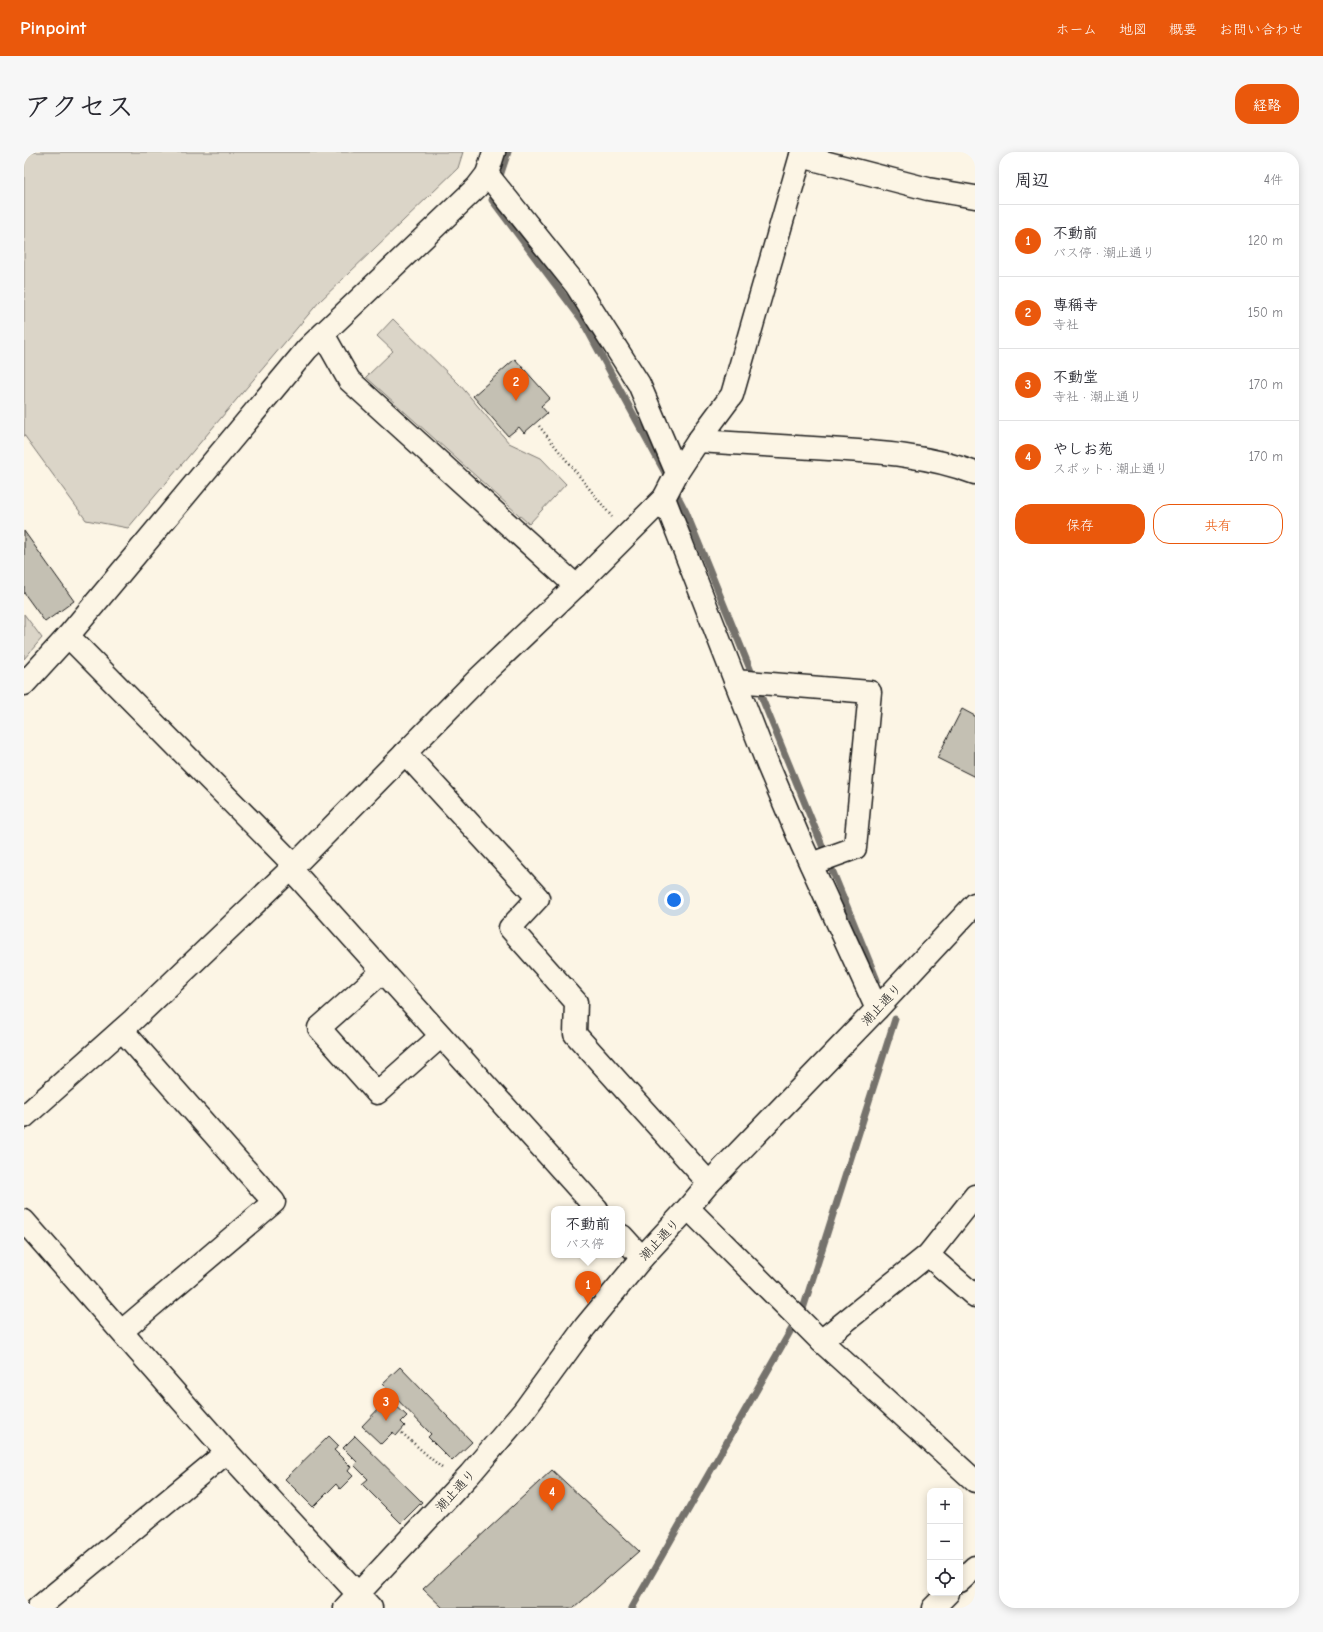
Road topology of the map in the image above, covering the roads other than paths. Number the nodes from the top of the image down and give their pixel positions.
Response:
1 (494, 152) edge
2 (798, 155) edge
3 (487, 174) junction
4 (975, 197) edge
5 (323, 334) junction
6 (698, 441) junction
7 (677, 473) junction
8 (975, 473) edge
9 (664, 498) junction
10 (576, 586) junction
11 (68, 636) junction
12 (735, 681) junction
13 (24, 684) edge
14 (405, 753) junction
15 (811, 864) junction
16 (292, 867) junction
17 (975, 904) edge
18 (383, 971) junction
19 (877, 1009) junction
20 (122, 1030) junction
21 (442, 1036) junction
22 (26, 1110) edge
23 (709, 1183) junction
24 (975, 1196) edge
25 (595, 1206) edge
26 (688, 1208) junction
27 (24, 1221) edge
28 (625, 1239) edge
29 (928, 1255) junction
30 (642, 1258) junction
31 (975, 1296) edge
32 (122, 1330) junction
33 (821, 1341) junction
34 (227, 1452) junction
35 (975, 1481) edge
36 (945, 1596) edge
37 (358, 1604) edge
38 (38, 1608) edge
39 (933, 1608) edge

1 - 3 street
2 - 4 street
2 - 6 street
3 - 5 street
3 - 7 street
5 - 10 street
5 - 11 street
6 - 7 street
6 - 8 street
7 - 9 street
9 - 10 street
9 - 12 street
10 - 14 street
11 - 13 street
11 - 16 street
12 - 15 street
12 - 15 street
14 - 16 street
14 - 23 street
15 - 19 street
16 - 18 street
16 - 20 street
17 - 19 street, 潮止通り
18 - 21 street
18 - 21 street
19 - 23 street, 潮止通り
20 - 22 street
20 - 32 street
21 - 25 street
23 - 26 street, 潮止通り
24 - 29 street
26 - 30 street, 潮止通り
26 - 33 street
27 - 32 street
28 - 30 street
29 - 31 street
29 - 33 street
30 - 37 street, 潮止通り
32 - 34 street
33 - 35 street
34 - 37 street
34 - 38 street
36 - 39 street

